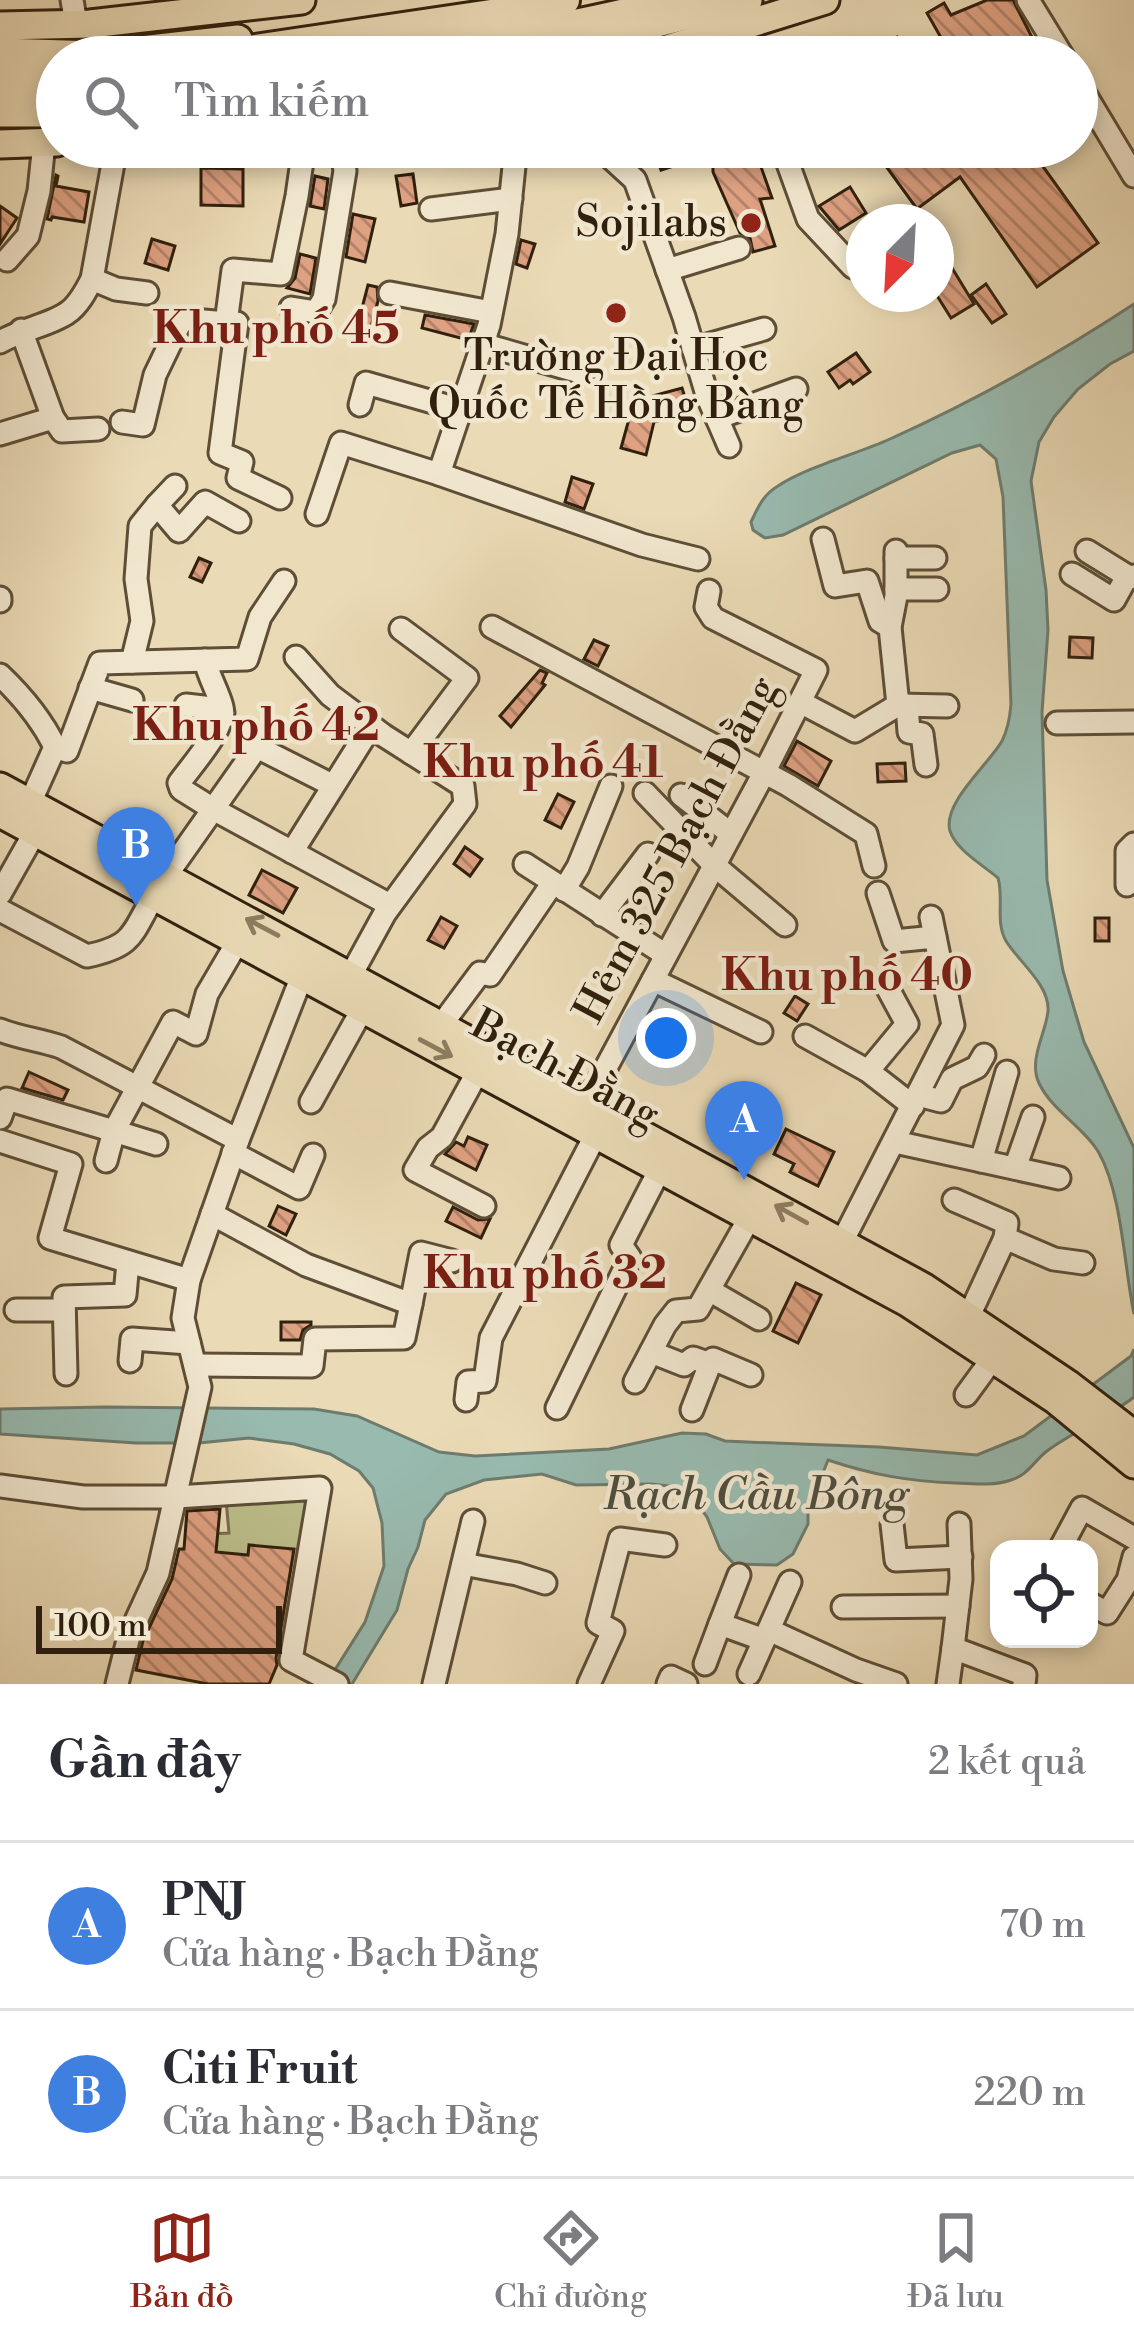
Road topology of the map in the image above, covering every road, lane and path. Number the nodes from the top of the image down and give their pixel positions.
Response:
1 (491, 0) edge
2 (564, 0) edge
3 (682, 0) edge
4 (825, 0) edge
5 (1028, 0) edge
6 (287, 1) edge
7 (74, 12) edge
8 (743, 14) edge
9 (0, 26) edge
10 (253, 36) edge
11 (350, 36) edge
12 (527, 36) edge
13 (620, 36) edge
14 (691, 36) edge
15 (1050, 36) edge
16 (0, 52) edge
17 (36, 53) edge
18 (0, 69) edge
19 (36, 69) edge
20 (0, 94) edge
21 (36, 95) edge
22 (0, 113) edge
23 (36, 113) edge
24 (1098, 116) edge
25 (36, 142) edge
26 (0, 143) edge
27 (44, 168) edge
28 (112, 168) edge
29 (301, 168) edge
30 (344, 168) edge
31 (514, 168) edge
32 (622, 168) edge
33 (790, 168) edge
34 (1134, 176) edge
35 (511, 199) junction
36 (430, 209) dead end
37 (739, 248) dead end
38 (846, 259) edge
39 (7, 260) dead end
40 (667, 270) junction
41 (92, 280) junction
42 (146, 293) dead end
43 (390, 293) dead end
44 (291, 308) dead end
45 (491, 312) junction
46 (226, 322) junction
47 (764, 329) dead end
48 (21, 330) junction
49 (0, 342) edge
50 (482, 344) junction
51 (693, 349) junction
52 (583, 373) dead end
53 (796, 389) dead end
54 (360, 405) dead end
55 (461, 410) junction
56 (53, 418) junction
57 (717, 418) junction
58 (122, 422) dead end
59 (98, 429) dead end
60 (0, 434) edge
61 (729, 446) dead end
62 (439, 474) junction
63 (175, 486) dead end
64 (280, 498) dead end
65 (158, 506) junction
66 (317, 514) dead end
67 (239, 521) dead end
68 (823, 538) dead end
69 (1087, 551) dead end
70 (935, 558) dead end
71 (698, 559) dead end
72 (1072, 574) dead end
73 (1132, 576) edge
74 (284, 581) dead end
75 (896, 589) junction
76 (938, 589) dead end
77 (709, 591) dead end
78 (492, 627) dead end
79 (890, 627) junction
80 (401, 629) dead end
81 (296, 657) dead end
82 (205, 660) junction
83 (132, 662) junction
84 (0, 675) edge
85 (91, 688) junction
86 (132, 700) dead end
87 (800, 701) junction
88 (186, 705) dead end
89 (902, 705) junction
90 (947, 706) dead end
91 (223, 713) junction
92 (1134, 722) edge
93 (1058, 723) dead end
94 (371, 726) junction
95 (56, 747) junction
96 (411, 753) junction
97 (926, 765) dead end
98 (764, 773) junction
99 (332, 785) junction
100 (611, 786) dead end
101 (0, 787) edge
102 (645, 793) dead end
103 (681, 795) dead end
104 (30, 803) junction
105 (213, 809) junction
106 (0, 813) edge
107 (35, 832) junction
108 (731, 834) junction
109 (1134, 844) edge
110 (292, 852) junction
111 (648, 854) dead end
112 (525, 864) dead end
113 (715, 865) junction
114 (874, 866) dead end
115 (1126, 885) dead end
116 (159, 886) junction
117 (558, 887) junction
118 (878, 893) dead end
119 (0, 894) edge
120 (390, 905) junction
121 (0, 910) edge
122 (602, 915) junction
123 (785, 925) dead end
124 (238, 941) junction
125 (666, 955) junction
126 (308, 965) junction
127 (350, 975) junction
128 (653, 980) junction
129 (887, 987) dead end
130 (363, 1008) junction
131 (442, 1024) junction
132 (0, 1030) edge
133 (761, 1032) dead end
134 (805, 1036) dead end
135 (984, 1055) dead end
136 (478, 1070) junction
137 (868, 1071) junction
138 (1007, 1072) dead end
139 (138, 1087) junction
140 (915, 1100) junction
141 (311, 1102) dead end
142 (49, 1111) junction
143 (597, 1117) junction
144 (1033, 1117) dead end
145 (0, 1118) edge
146 (114, 1131) junction
147 (0, 1141) edge
148 (895, 1142) junction
149 (156, 1144) dead end
150 (236, 1146) junction
151 (36, 1152) junction
152 (313, 1155) dead end
153 (106, 1161) dead end
154 (981, 1161) junction
155 (660, 1168) junction
156 (1016, 1168) junction
157 (1059, 1178) dead end
158 (954, 1200) dead end
159 (484, 1206) dead end
160 (212, 1214) junction
161 (750, 1217) junction
162 (1005, 1238) junction
163 (842, 1242) junction
164 (452, 1261) dead end
165 (128, 1262) junction
166 (1083, 1263) dead end
167 (189, 1280) junction
168 (709, 1290) junction
169 (411, 1304) junction
170 (16, 1310) dead end
171 (64, 1310) junction
172 (968, 1318) junction
173 (759, 1319) dead end
174 (651, 1352) junction
175 (993, 1358) junction
176 (130, 1361) dead end
177 (710, 1364) junction
178 (195, 1365) junction
179 (66, 1374) dead end
180 (751, 1375) dead end
181 (635, 1382) dead end
182 (1063, 1393) junction
183 (966, 1395) dead end
184 (466, 1400) dead end
185 (557, 1408) dead end
186 (692, 1410) dead end
187 (1119, 1433) edge
188 (1134, 1464) edge
189 (0, 1486) edge
190 (176, 1497) junction
191 (473, 1521) dead end
192 (892, 1524) dead end
193 (959, 1524) dead end
194 (1134, 1538) edge
195 (1065, 1540) edge
196 (665, 1545) dead end
197 (961, 1557) junction
198 (1134, 1557) edge
199 (463, 1564) junction
200 (739, 1575) dead end
201 (790, 1582) dead end
202 (545, 1583) dead end
203 (958, 1606) junction
204 (843, 1607) dead end
205 (1098, 1608) edge
206 (720, 1624) junction
207 (766, 1635) junction
208 (953, 1648) junction
209 (705, 1664) dead end
210 (749, 1674) dead end
211 (330, 1680) edge
212 (117, 1684) edge
213 (434, 1684) edge
214 (589, 1684) edge
215 (896, 1684) edge
216 (948, 1684) edge
217 (1024, 1684) edge

1 - 10 main road
2 - 11 highway
3 - 12 highway
4 - 8 main road
5 - 15 street
6 - 7 main road
7 - 9 main road
8 - 13 main road
8 - 14 main road
16 - 17 main road
18 - 19 highway
20 - 21 highway
22 - 23 main road
24 - 34 street
25 - 26 main road
27 - 39 street
28 - 41 street
29 - 46 street
30 - 44 street
31 - 35 street
32 - 40 street
33 - 38 street
35 - 36 street
35 - 45 street
37 - 40 street
40 - 51 street
41 - 42 street
41 - 48 street
43 - 45 street
45 - 50 street
46 - 58 street
46 - 64 street
47 - 51 street
48 - 49 street
48 - 56 street
50 - 52 street
50 - 55 street
51 - 57 street
53 - 57 street
54 - 55 street
55 - 62 street
56 - 59 street
56 - 60 street
57 - 61 street
62 - 66 street
62 - 71 street
63 - 65 street
65 - 67 street
65 - 83 street
68 - 79 street
69 - 73 street
70 - 75 street
72 - 73 street
74 - 82 street
75 - 76 street
75 - 79 street
77 - 87 street, Hẻm 325 Bạch Đằng
78 - 98 street
79 - 89 street
80 - 96 street
81 - 94 street
82 - 83 street
82 - 91 street
83 - 85 street
84 - 95 street
85 - 86 street
85 - 95 street
87 - 89 street
87 - 98 street, Hẻm 325 Bạch Đằng
88 - 91 street
89 - 90 street
89 - 97 street
91 - 105 street
92 - 93 street
94 - 96 street
94 - 99 street
95 - 104 street
96 - 120 street
98 - 108 street, Hẻm 325 Bạch Đằng
98 - 114 street
99 - 105 street
99 - 110 street
100 - 117 street
101 - 104 main road, Bạch Đằng
102 - 113 street
103 - 108 street
104 - 116 main road, Bạch Đằng
105 - 110 street
105 - 116 street
106 - 107 main road, Bạch Đằng
107 - 116 main road, Bạch Đằng
107 - 119 street
108 - 113 street, Hẻm 325 Bạch Đằng
109 - 115 street
110 - 120 street
111 - 122 street
112 - 117 street
113 - 123 street
113 - 125 street, Hẻm 325 Bạch Đằng
116 - 121 street
116 - 124 main road, Bạch Đằng
126 -> 116 main road, Bạch Đằng
117 - 122 street
117 - 131 street
118 - 140 street
120 - 127 street
122 - 125 street
124 - 126 main road, Bạch Đằng
124 - 139 street
125 - 128 street, Hẻm 325 Bạch Đằng
126 - 127 main road, Bạch Đằng
126 - 130 main road, Bạch Đằng
126 - 150 street
127 - 131 main road, Bạch Đằng
128 - 133 street
128 - 143 street, Hẻm 325 Bạch Đằng
129 - 137 street
130 -> 136 main road, Bạch Đằng
130 - 141 street
131 - 143 main road, Bạch Đằng
132 - 139 street
134 - 137 street
135 - 140 street
136 - 143 main road, Bạch Đằng
136 - 159 street
137 - 140 street
138 - 154 street
139 - 146 street
139 - 150 street
140 - 148 street
142 - 145 street
142 - 146 street
142 - 151 street
143 - 155 main road, Bạch Đằng
163 -> 143 main road, Bạch Đằng
143 - 184 street, Hẻm 325 Bạch Đằng
144 - 156 street
146 - 149 street
146 - 153 street
147 - 151 street
148 - 154 street
148 - 163 street
150 - 152 street
150 - 160 street
151 - 165 street
154 - 156 street
155 - 161 main road, Bạch Đằng
155 - 185 street
156 - 157 street
158 - 162 street
160 - 167 street
160 - 169 street
161 - 168 street
161 - 175 main road, Bạch Đằng
162 - 166 street
162 - 172 street
163 - 172 main road, Bạch Đằng
164 - 169 street
165 - 167 street
165 - 171 street
167 - 178 street
168 - 173 street
168 - 174 street
169 - 178 street
170 - 171 street
171 - 179 street
172 - 182 main road, Bạch Đằng
174 - 177 street
174 - 181 street
175 - 182 main road, Bạch Đằng
175 - 183 street
176 - 178 street
177 - 180 street
177 - 186 street
178 - 190 street
182 - 187 main road, Bạch Đằng
187 - 188 main road, Bạch Đằng
189 - 190 street
190 - 211 street
190 - 212 street
191 - 199 street
192 - 197 street
193 - 197 street
194 - 195 street
196 - 214 street
197 - 203 street
198 - 205 street
199 - 202 street
199 - 213 street
200 - 206 street
201 - 207 street
203 - 204 street
203 - 208 street
206 - 207 street
206 - 209 street
207 - 210 street
207 - 215 street
208 - 216 street
208 - 217 street

